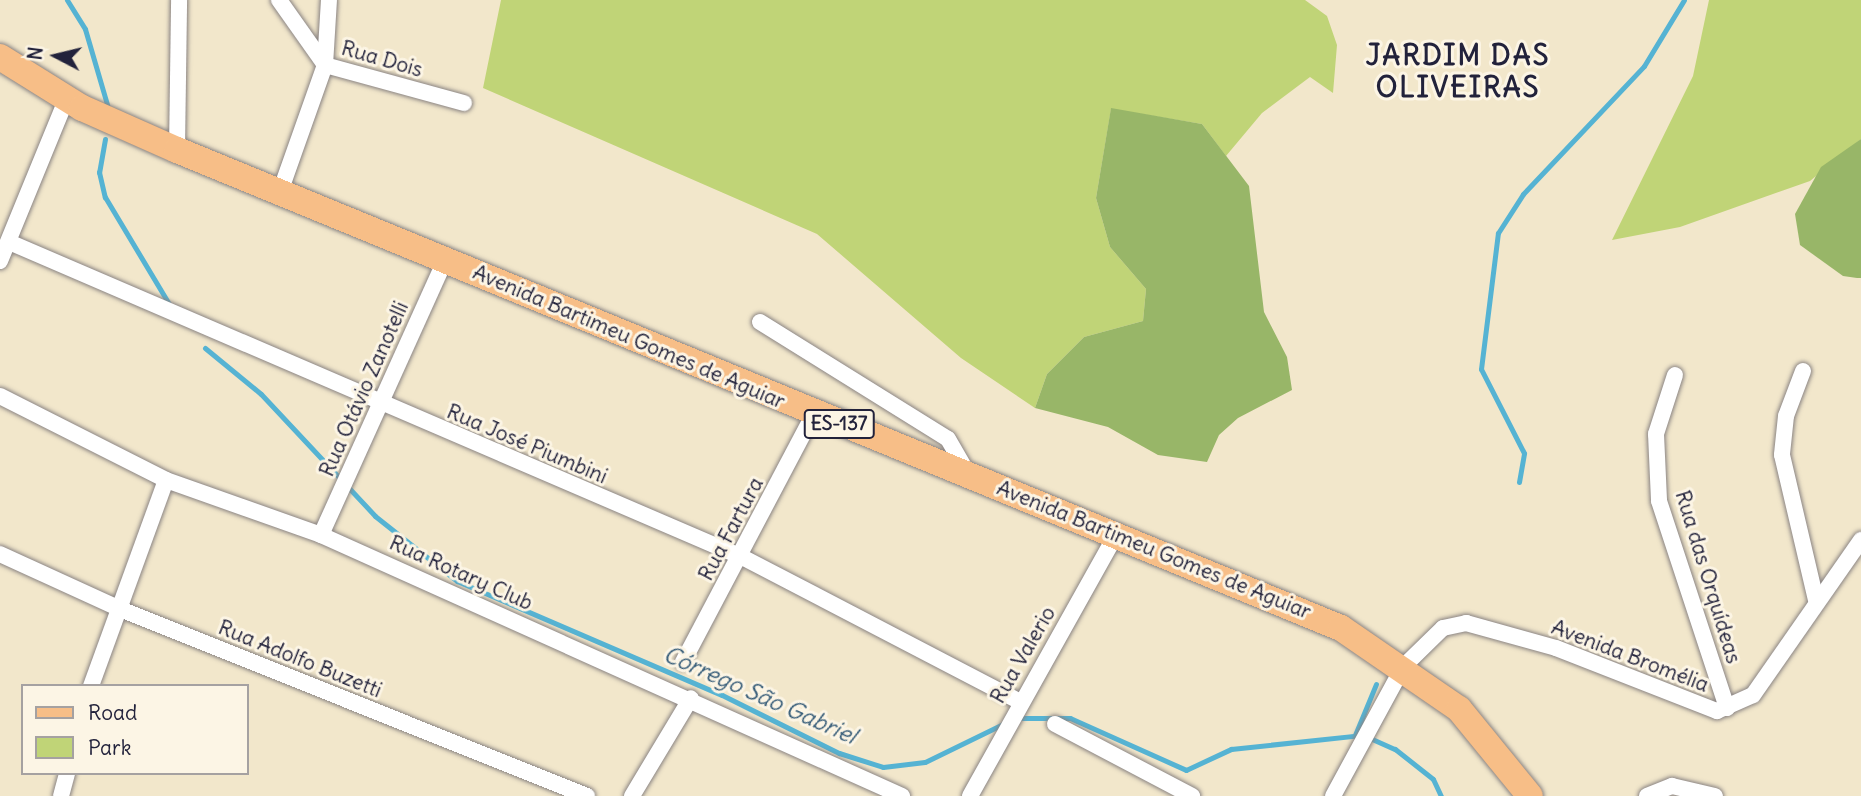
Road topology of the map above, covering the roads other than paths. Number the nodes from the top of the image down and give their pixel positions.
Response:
1 (179, 0) edge
2 (279, 0) edge
3 (329, 0) edge
4 (0, 57) edge
5 (325, 65) junction
6 (464, 103) dead end
7 (83, 108) junction
8 (177, 150) junction
9 (280, 192) junction
10 (9, 242) junction
11 (444, 260) junction
12 (0, 261) edge
13 (760, 323) dead end
14 (1803, 372) dead end
15 (1675, 375) dead end
16 (0, 396) edge
17 (380, 406) junction
18 (814, 414) junction
19 (968, 473) junction
20 (166, 480) junction
21 (321, 535) junction
22 (1116, 536) junction
23 (1861, 540) edge
24 (0, 554) edge
25 (742, 556) junction
26 (1816, 600) junction
27 (120, 609) junction
28 (683, 662) dead end
29 (1403, 667) junction
30 (91, 684) edge
31 (691, 698) junction
32 (1018, 705) junction
33 (1727, 708) junction
34 (1055, 724) dead end
35 (66, 775) edge
36 (61, 796) edge
37 (587, 796) edge
38 (632, 796) edge
39 (902, 796) edge
40 (970, 796) edge
41 (1192, 796) edge
42 (1333, 796) edge
43 (1530, 796) edge
44 (1647, 796) edge
45 (1716, 796) edge

1 - 8 street
2 - 5 street, Rua Dois
3 - 5 street
4 - 7 main road, Avenida Bartimeu Gomes de Aguiar / ES-137
5 - 6 street, Rua Dois
5 - 9 street
7 - 8 main road, Avenida Bartimeu Gomes de Aguiar / ES-137
7 - 10 street
8 - 9 main road, Avenida Bartimeu Gomes de Aguiar / ES-137
9 - 11 main road, Avenida Bartimeu Gomes de Aguiar / ES-137
10 - 12 street
10 - 17 street, Rua José Piumbini
11 - 17 street, Rua Otávio Zanotelli
11 - 18 main road, Avenida Bartimeu Gomes de Aguiar / ES-137
13 - 19 street
14 - 26 street
15 - 33 street, Rua das Orquídeas
16 - 20 street, Rua Rotary Club
17 - 21 street, Rua Otávio Zanotelli
17 - 25 street, Rua José Piumbini
18 - 19 main road, Avenida Bartimeu Gomes de Aguiar / ES-137
18 - 25 street, Rua Fartura
19 - 22 main road, Avenida Bartimeu Gomes de Aguiar / ES-137
20 - 21 street, Rua Rotary Club
20 - 27 street
21 - 31 street, Rua Rotary Club
22 - 29 main road, Avenida Bartimeu Gomes de Aguiar / ES-137
22 - 32 street, Rua Valerio
23 - 26 street, Avenida Bromélia
24 - 27 street, Rua Adolfo Buzetti
25 - 28 street, Rua Fartura
25 - 32 street, Rua José Piumbini
26 - 33 street, Avenida Bromélia
27 - 30 street
27 - 37 street, Rua Adolfo Buzetti
29 - 33 street, Avenida Bromélia
29 - 42 street, Avenida Bromélia
29 - 43 main road, Avenida Bartimeu Gomes de Aguiar / ES-137
31 - 38 street
31 - 39 street, Rua Rotary Club
32 - 40 street, Rua Valerio
34 - 41 street
35 - 36 street
44 - 45 street

